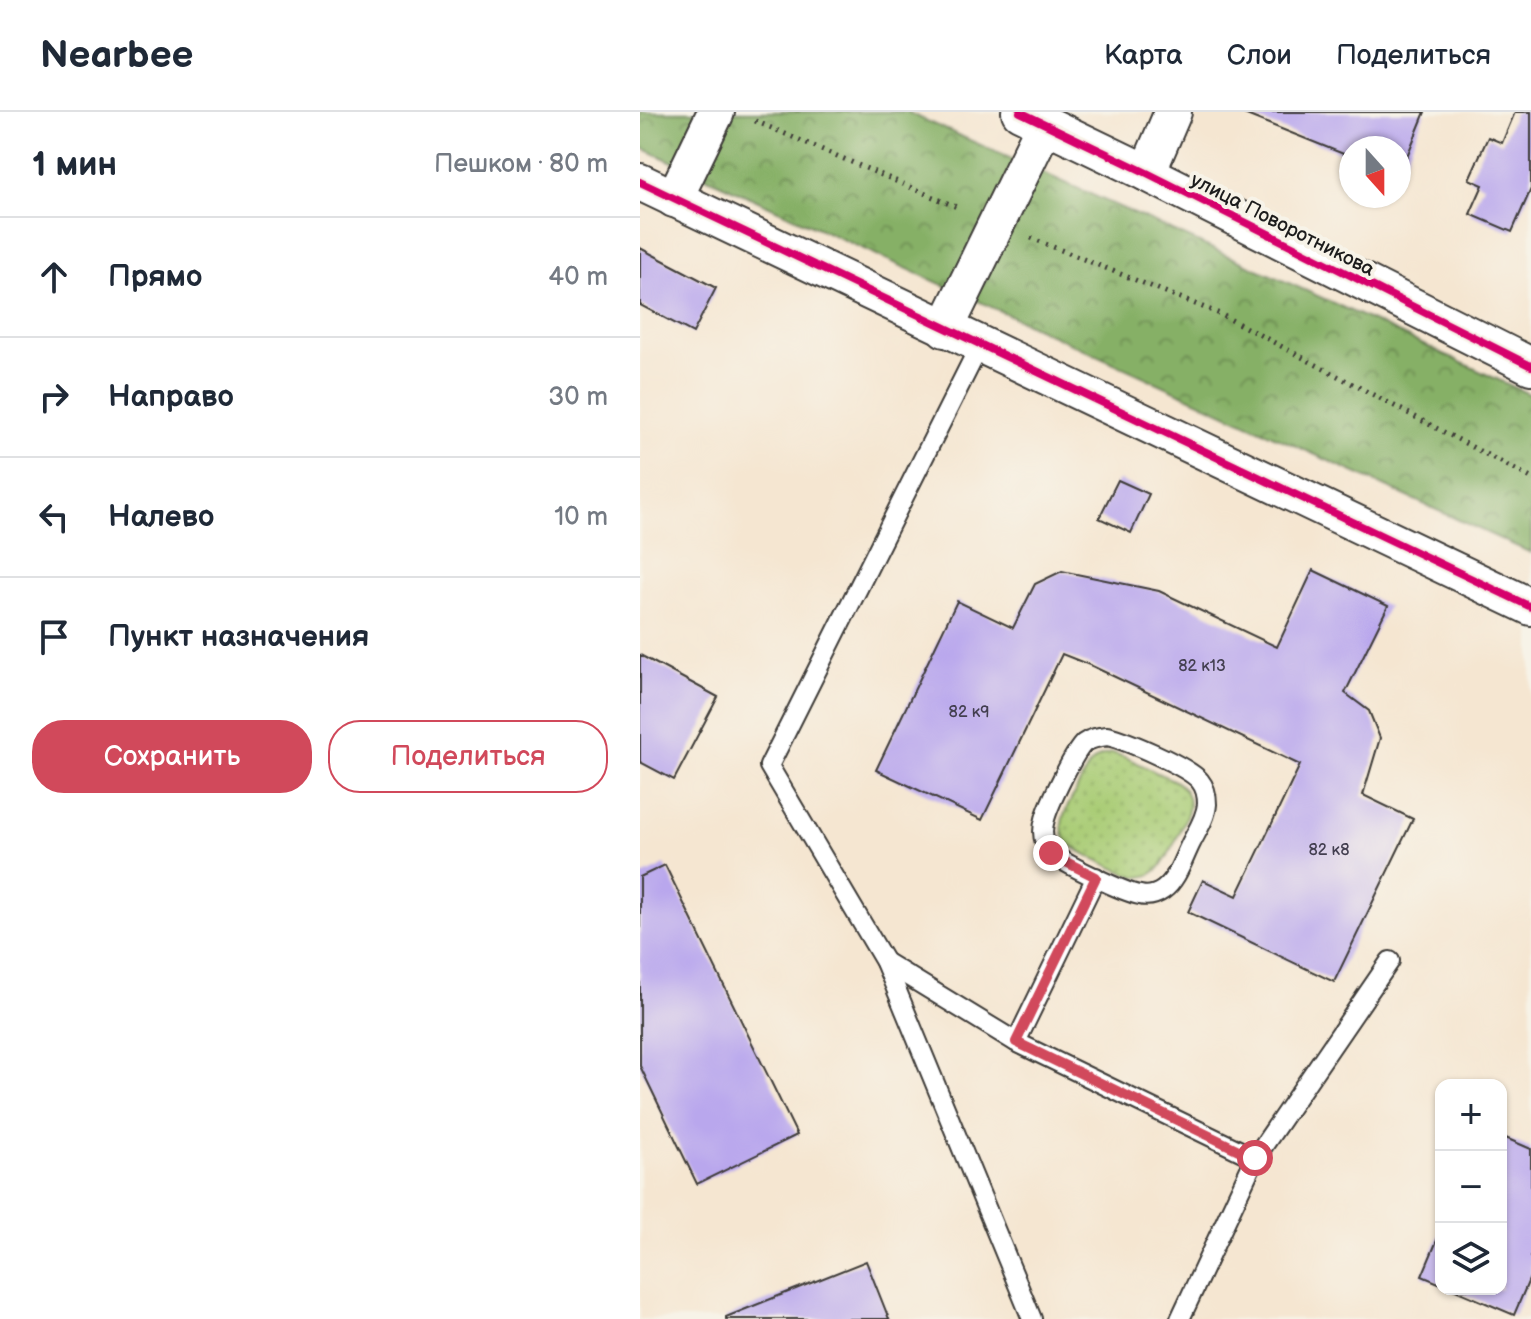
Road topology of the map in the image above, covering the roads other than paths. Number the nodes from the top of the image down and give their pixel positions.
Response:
1 (1173, 112) edge
2 (732, 115) edge
3 (1032, 118) edge
4 (1147, 173) junction
5 (640, 182) edge
6 (674, 199) junction
7 (945, 329) junction
8 (980, 345) junction
9 (1531, 366) edge
10 (1531, 607) edge
11 (1096, 877) junction
12 (1390, 961) dead end
13 (885, 962) junction
14 (1016, 1042) junction
15 (1255, 1158) junction
16 (1032, 1319) edge
17 (1180, 1319) edge

1 - 4 street
2 - 6 street
3 - 4 street, улица Поворотникова
3 - 7 street
4 - 9 street, улица Поворотникова
5 - 6 street
6 - 7 street
7 - 8 street
8 - 10 street
8 - 13 lane
11 - 11 lane
11 - 14 lane
12 - 15 lane
13 - 14 lane
13 - 16 lane
14 - 15 lane
15 - 17 lane

